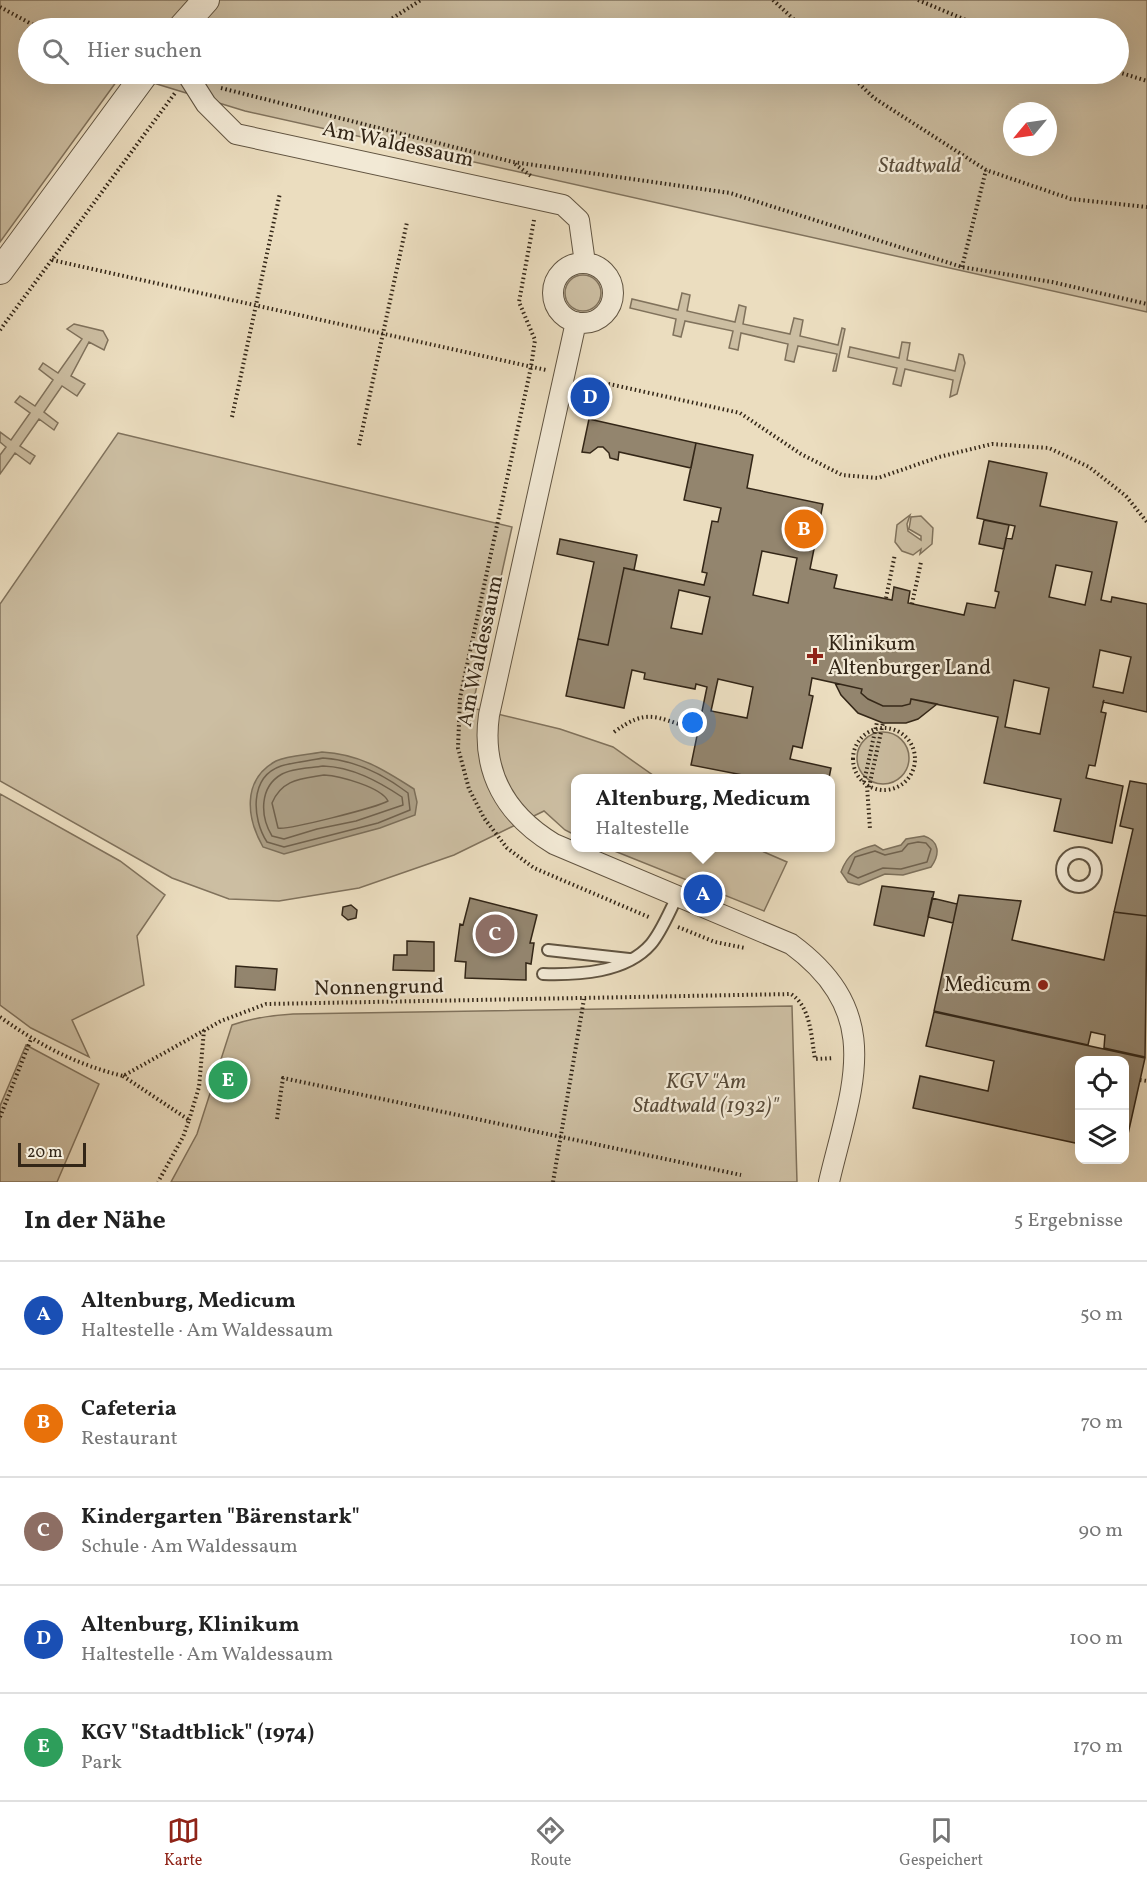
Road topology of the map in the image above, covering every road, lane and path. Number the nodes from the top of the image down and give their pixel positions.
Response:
1 (206, 0) edge
2 (421, 0) edge
3 (773, 0) edge
4 (918, 0) edge
5 (0, 7) edge
6 (20, 18) edge
7 (190, 18) edge
8 (393, 18) edge
9 (792, 18) edge
10 (961, 18) edge
11 (1129, 75) edge
12 (1147, 81) edge
13 (138, 84) edge
14 (190, 84) edge
15 (198, 84) edge
16 (212, 84) edge
17 (859, 84) edge
18 (513, 162) junction
19 (986, 170) junction
20 (280, 193) dead end
21 (538, 198) junction
22 (1147, 207) edge
23 (407, 222) dead end
24 (52, 260) junction
25 (585, 263) junction
26 (962, 267) junction
27 (0, 271) edge
28 (1147, 304) edge
29 (256, 306) junction
30 (576, 322) junction
31 (0, 330) edge
32 (383, 334) junction
33 (531, 367) junction
34 (565, 374) junction
35 (232, 417) dead end
36 (359, 445) dead end
37 (1147, 522) edge
38 (895, 554) dead end
39 (921, 562) dead end
40 (886, 598) dead end
41 (912, 604) dead end
42 (877, 722) dead end
43 (883, 723) dead end
44 (691, 728) dead end
45 (614, 732) dead end
46 (867, 785) junction
47 (870, 829) dead end
48 (571, 851) edge
49 (573, 852) edge
50 (678, 895) junction
51 (662, 923) junction
52 (747, 949) dead end
53 (548, 950) dead end
54 (630, 959) junction
55 (543, 975) dead end
56 (584, 999) junction
57 (0, 1017) edge
58 (204, 1030) junction
59 (31, 1039) junction
60 (834, 1058) dead end
61 (123, 1076) junction
62 (1140, 1080) dead end
63 (1147, 1081) edge
64 (0, 1117) edge
65 (277, 1119) dead end
66 (189, 1120) junction
67 (561, 1138) junction
68 (741, 1175) dead end
69 (158, 1182) edge
70 (553, 1182) edge
71 (829, 1182) edge

1 - 7 street
2 - 8 path
3 - 9 path
4 - 10 path
5 - 6 path
11 - 12 path
13 - 27 street
14 - 24 path
15 - 21 street, Am Waldessaum
16 - 18 path
17 - 19 path
18 - 21 path
18 - 26 path
19 - 22 path
19 - 26 path
20 - 29 path
21 - 25 street, Am Waldessaum
21 - 33 path
23 - 32 path
24 - 29 path
24 - 31 path
25 - 30 street
25 - 30 street
26 - 28 path
29 - 32 path
29 - 35 path
30 - 34 street, Am Waldessaum
32 - 33 path
32 - 36 path
33 - 34 path
33 - 51 path
34 - 37 path
34 - 48 street, Am Waldessaum
38 - 40 path
39 - 41 path
42 - 46 path
43 - 46 path
44 - 45 path
46 - 46 path
46 - 47 path
49 - 50 street, Am Waldessaum
50 - 51 lane
50 - 71 street, Am Waldessaum
51 - 52 path
51 - 54 lane
53 - 54 lane
54 - 55 lane
56 - 58 path, Nonnengrund
56 - 60 path, Nonnengrund
56 - 67 path
57 - 59 path
58 - 61 path, Nonnengrund
58 - 66 path
59 - 61 path
59 - 64 path
61 - 66 path
62 - 63 path
65 - 67 path
66 - 69 path
67 - 68 path
67 - 70 path

